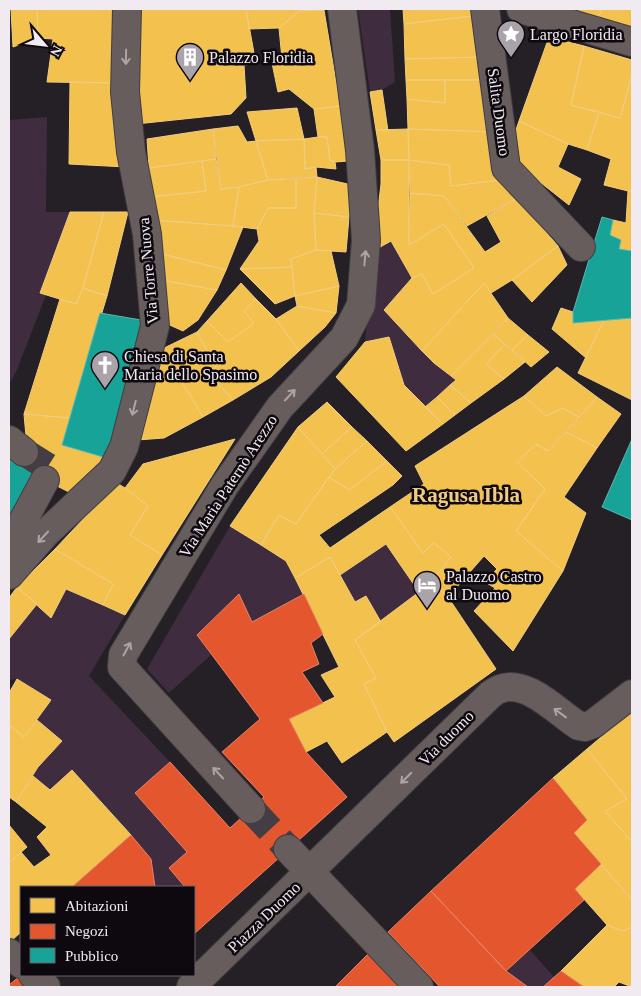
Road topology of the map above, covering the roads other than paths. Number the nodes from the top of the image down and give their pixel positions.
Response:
1 (128, 9) edge
2 (342, 9) edge
3 (485, 9) edge
4 (521, 9) edge
5 (632, 42) edge
6 (581, 247) dead end
7 (45, 480) tunnel mouth
8 (9, 547) edge
9 (9, 575) edge
10 (632, 694) edge
11 (251, 809) tunnel mouth
12 (288, 849) tunnel mouth
13 (310, 872) junction
14 (9, 953) edge
15 (20, 963) edge
16 (34, 976) edge
17 (46, 987) edge
18 (191, 987) edge
19 (419, 987) edge

1 -> 9 street, Via Torre Nuova
11 -> 2 street, Via Maria Paternò Arezzo
3 - 6 street, Salita Duomo
4 - 5 street
7 - 8 street
10 -> 13 street, Via duomo
12 - 13 street
13 - 18 street, Piazza Duomo
13 - 19 street, Piazza Duomo
14 - 15 street
16 - 17 street

